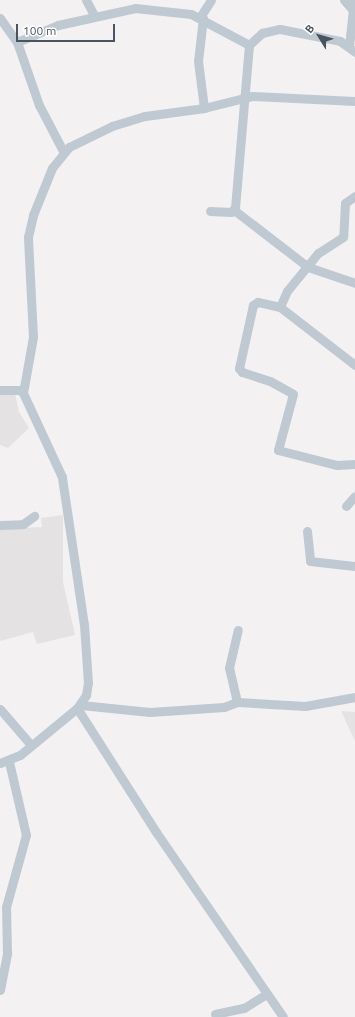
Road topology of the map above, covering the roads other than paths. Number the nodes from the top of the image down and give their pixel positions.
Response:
1 (86, 0) edge
2 (211, 0) edge
3 (344, 0) edge
4 (354, 0) edge
5 (134, 4) edge
6 (352, 10) junction
7 (94, 15) junction
8 (0, 18) edge
9 (202, 18) junction
10 (18, 42) junction
11 (248, 45) junction
12 (352, 49) edge
13 (242, 98) junction
14 (355, 101) edge
15 (204, 108) junction
16 (63, 151) junction
17 (355, 196) edge
18 (234, 210) junction
19 (210, 211) dead end
20 (308, 266) junction
21 (355, 283) edge
22 (280, 307) junction
23 (355, 365) edge
24 (0, 390) edge
25 (23, 390) junction
26 (355, 464) edge
27 (355, 496) edge
28 (346, 506) dead end
29 (34, 516) dead end
30 (0, 525) edge
31 (307, 531) dead end
32 (355, 566) edge
33 (238, 630) dead end
34 (355, 697) edge
35 (237, 702) junction
36 (79, 706) junction
37 (0, 709) edge
38 (31, 745) junction
39 (4, 762) edge
40 (3, 907) edge
41 (0, 990) edge
42 (266, 994) junction
43 (215, 1014) dead end
44 (282, 1017) edge

1 - 7 street
2 - 9 street
3 - 6 street
4 - 6 street
5 - 7 street
5 - 9 street
6 - 12 street
7 - 10 street
8 - 10 street
9 - 11 street
9 - 15 street
10 - 16 street
11 - 12 street
11 - 13 street
13 - 14 street
13 - 15 street
13 - 18 street
15 - 16 street
16 - 25 street
17 - 20 street
18 - 19 street
18 - 20 street
20 - 21 street
20 - 22 street
22 - 23 street
22 - 26 street
24 - 25 street
25 - 36 street
27 - 28 street
29 - 30 street
31 - 32 street
33 - 35 street
34 - 35 street
35 - 36 street
36 - 38 street
36 - 42 street
37 - 38 street
38 - 39 street
39 - 40 street
40 - 41 street
42 - 43 street
42 - 44 street

